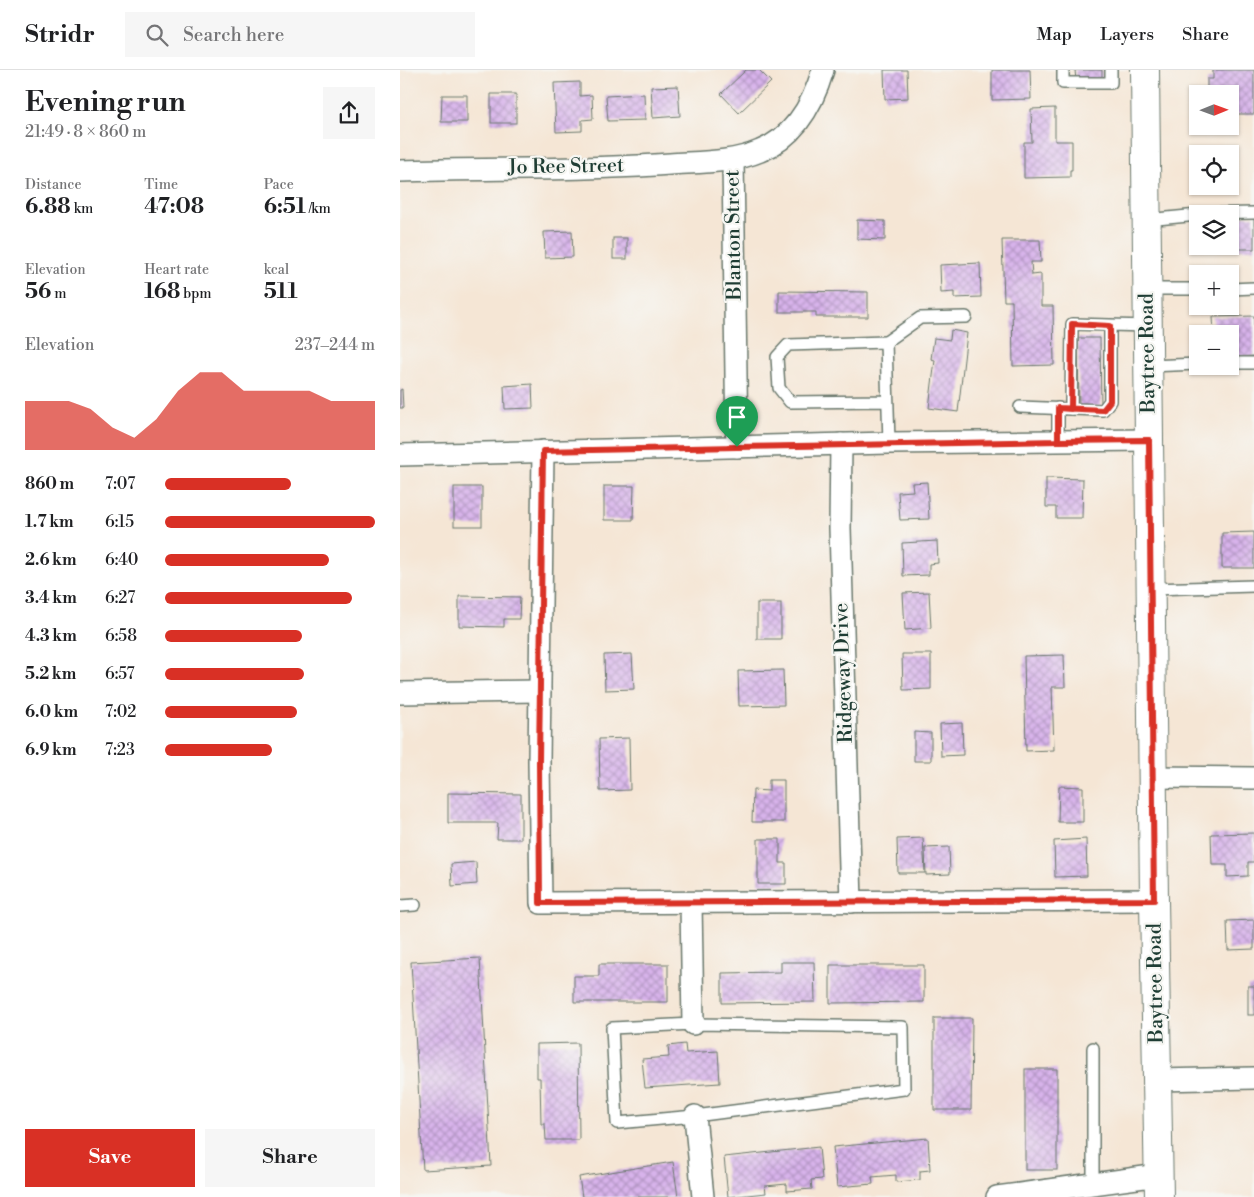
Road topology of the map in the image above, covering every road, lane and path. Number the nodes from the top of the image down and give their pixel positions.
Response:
1 (823, 70) edge
2 (1062, 70) edge
3 (1111, 70) edge
4 (1145, 70) edge
5 (733, 160) junction
6 (400, 171) edge
7 (1239, 214) edge
8 (1254, 214) edge
9 (1189, 216) edge
10 (1147, 220) junction
11 (1254, 288) edge
12 (1148, 289) junction
13 (1189, 289) edge
14 (1239, 289) edge
15 (966, 317) dead end
16 (1110, 326) junction
17 (1148, 326) junction
18 (886, 342) junction
19 (1239, 363) edge
20 (1254, 363) edge
21 (1189, 364) edge
22 (1149, 366) junction
23 (887, 401) junction
24 (1020, 407) dead end
25 (1058, 408) junction
26 (1071, 409) junction
27 (1149, 440) junction
28 (1058, 441) junction
29 (889, 443) junction
30 (841, 444) junction
31 (737, 447) junction
32 (543, 451) junction
33 (400, 455) edge
34 (1254, 586) edge
35 (1151, 589) junction
36 (540, 691) junction
37 (400, 693) edge
38 (1153, 777) junction
39 (1254, 778) edge
40 (1154, 900) junction
41 (851, 902) junction
42 (691, 903) junction
43 (415, 905) dead end
44 (400, 906) edge
45 (693, 1024) junction
46 (1093, 1048) dead end
47 (1254, 1078) edge
48 (1157, 1080) junction
49 (695, 1116) junction
50 (1093, 1184) junction
51 (1159, 1186) edge
52 (703, 1197) edge
53 (996, 1197) edge

1 - 5 street, Blanton Street
2 - 3 lane
4 - 10 main road, Baytree Road
5 - 6 street, Jo Ree Street
5 - 31 street, Blanton Street
7 - 8 lane
9 - 10 lane
10 - 12 main road, Baytree Road
11 - 14 lane
12 - 13 lane
12 - 17 main road, Baytree Road
15 - 18 lane
16 - 17 lane
16 - 26 lane
16 - 26 lane
17 - 22 main road, Baytree Road
18 - 23 lane
18 - 23 lane
19 - 20 lane
21 - 22 lane
22 - 27 main road, Baytree Road
23 - 29 lane
24 - 25 lane
25 - 26 lane
25 - 28 lane
27 - 28 street
27 - 35 main road, Baytree Road
28 - 29 street
29 - 30 street
30 - 31 street
30 - 41 street, Ridgeway Drive
31 - 32 street
32 - 33 street
32 - 36 street
34 - 35 lane
35 - 38 main road, Baytree Road
36 - 37 street
36 - 42 street
38 - 39 street
38 - 40 main road, Baytree Road
40 - 41 street
40 - 48 main road, Baytree Road
41 - 42 street
42 - 45 street
43 - 44 lane
45 - 49 lane
45 - 49 lane
46 - 50 lane
47 - 48 street
48 - 51 main road, Baytree Road
49 - 52 street
50 - 51 street, Baytree Road
50 - 53 street, Baytree Road

